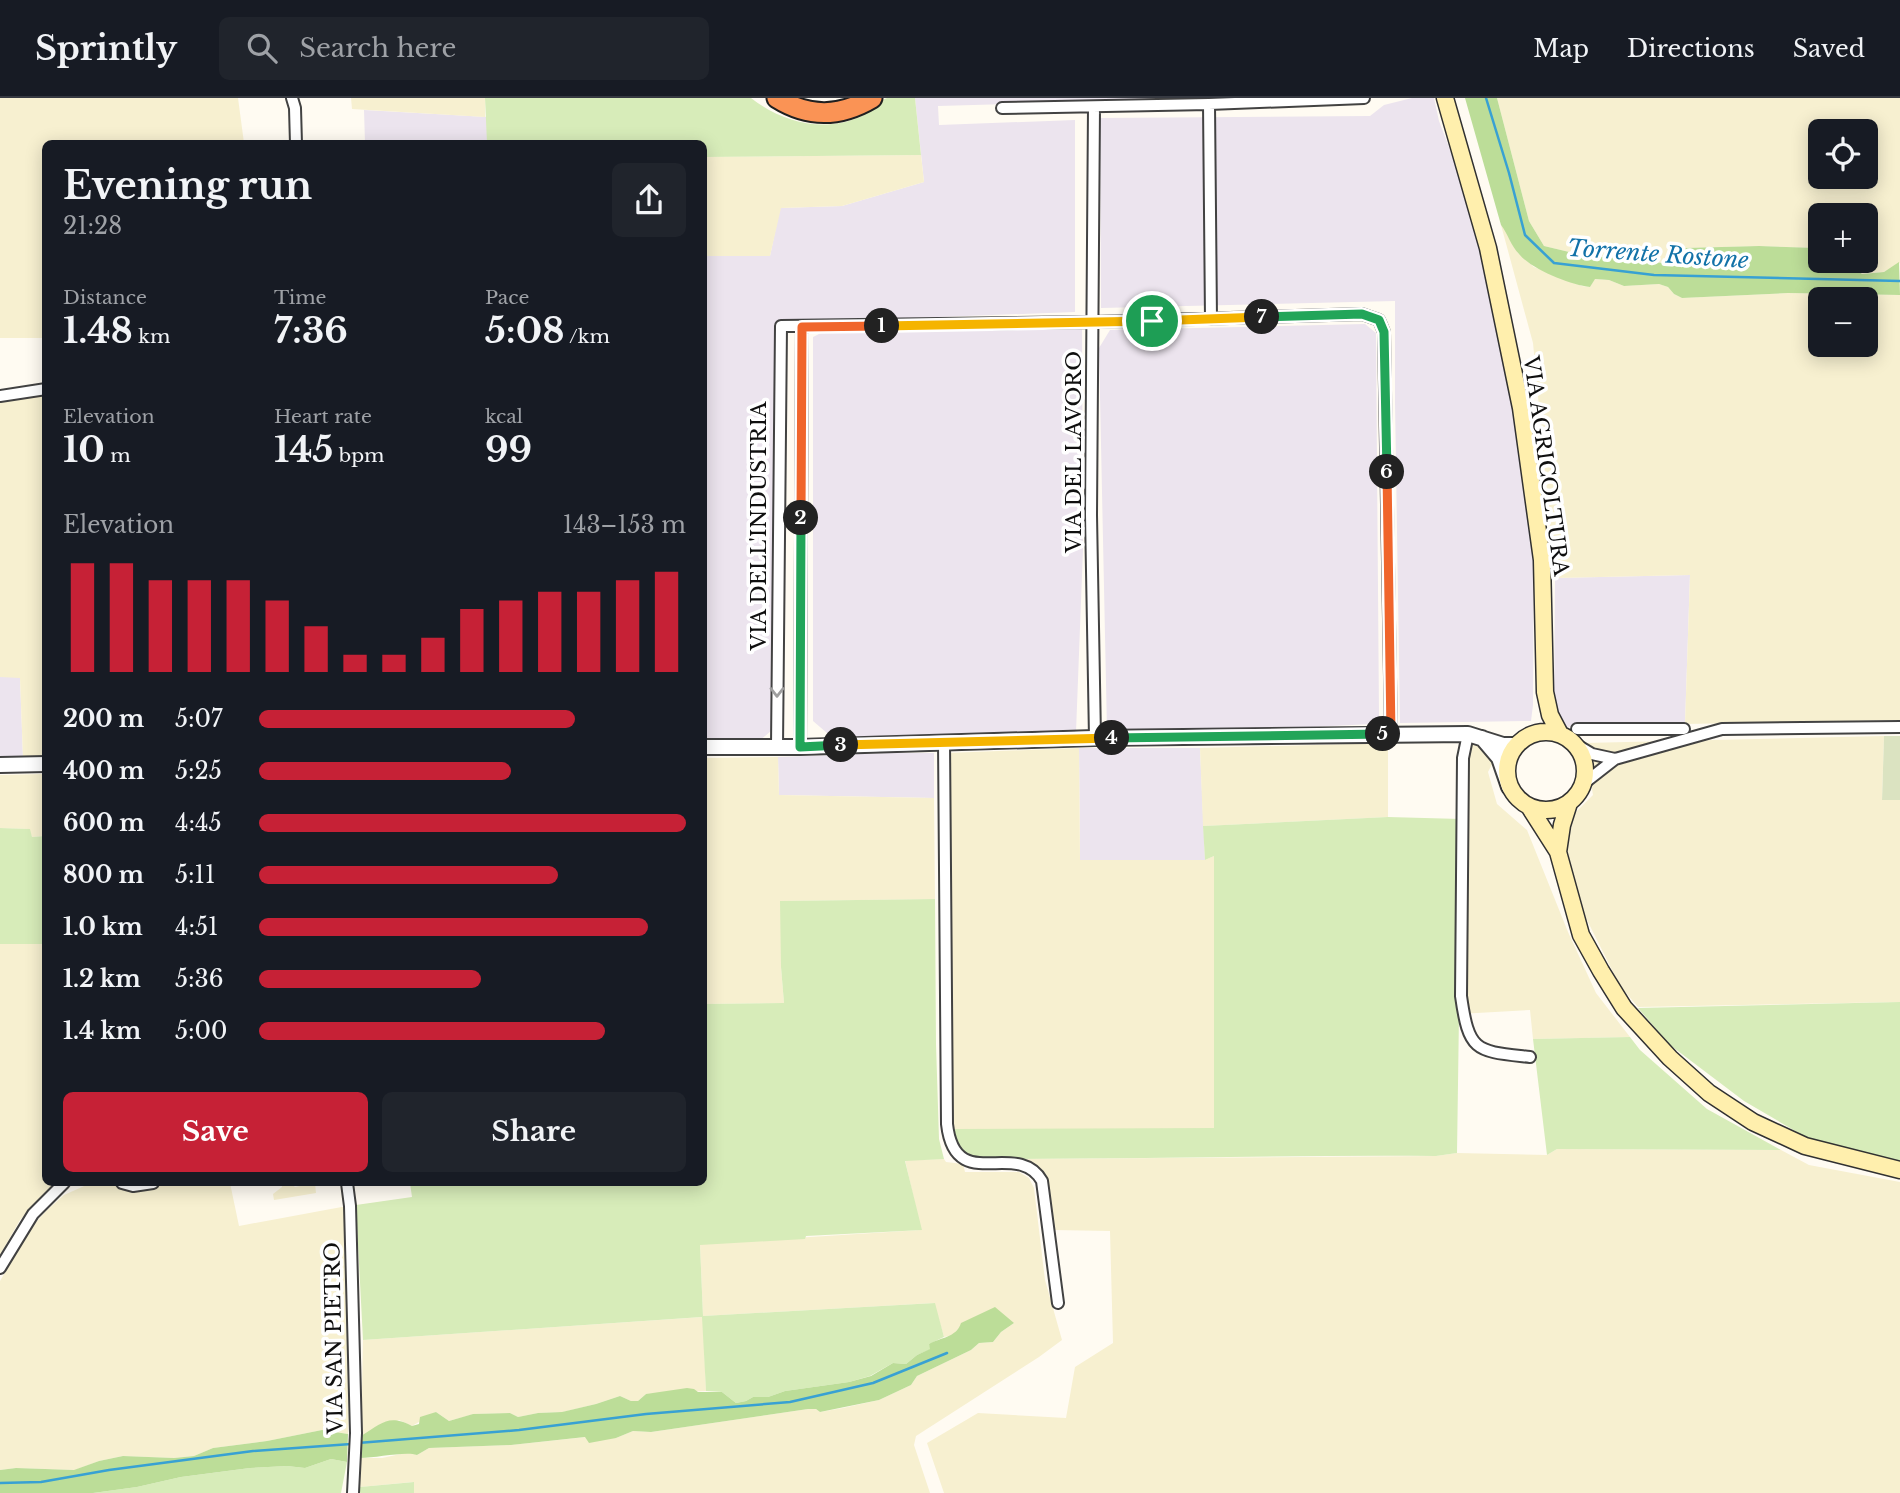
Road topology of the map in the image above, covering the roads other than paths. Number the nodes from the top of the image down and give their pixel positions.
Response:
1 (292, 98) edge
2 (777, 98) edge
3 (794, 98) edge
4 (854, 98) edge
5 (872, 98) edge
6 (1364, 98) edge
7 (1445, 98) edge
8 (1209, 104) junction
9 (1094, 107) junction
10 (1002, 108) dead end
11 (296, 140) edge
12 (1211, 319) junction
13 (1094, 323) junction
14 (802, 327) junction
15 (780, 351) junction
16 (802, 351) junction
17 (42, 390) edge
18 (0, 397) edge
19 (1545, 692) junction
20 (1900, 727) edge
21 (1636, 729) junction
22 (1684, 729) dead end
23 (1391, 734) junction
24 (1475, 735) junction
25 (1570, 735) junction
26 (1095, 738) junction
27 (1522, 740) junction
28 (944, 741) junction
29 (707, 747) edge
30 (777, 747) junction
31 (800, 747) junction
32 (1638, 752) junction
33 (1615, 759) junction
34 (42, 764) edge
35 (0, 765) edge
36 (1583, 784) junction
37 (1509, 787) junction
38 (1569, 803) junction
39 (1530, 808) junction
40 (1558, 852) junction
41 (1530, 1057) dead end
42 (1900, 1170) edge
43 (61, 1186) edge
44 (347, 1186) edge
45 (0, 1268) edge
46 (1058, 1303) dead end
47 (354, 1493) edge

1 - 11 street
2 - 5 highway
3 - 4 highway
6 - 8 street
7 - 19 main road, VIA AGRICOLTURA
8 - 9 street
8 - 12 street
9 - 10 street
9 - 13 street
12 - 13 street, VIA DEL LAVORO
12 - 23 street, VIA DEL LAVORO
13 - 14 street
13 - 26 street, VIA DEL LAVORO
14 - 15 street, VIA DELL'INDUSTRIA
14 - 16 street, VIA DELL'INDUSTRIA
15 - 16 street
15 -> 30 street, VIA DELL'INDUSTRIA
16 - 31 street, VIA DELL'INDUSTRIA
17 - 18 street
19 - 25 main road, VIA AGRICOLTURA
19 - 27 main road, VIA AGRICOLTURA
20 - 32 street
21 - 22 street
21 - 25 street
21 - 32 street
23 - 24 street
23 - 26 street
24 - 27 street
24 - 37 street
24 - 41 street
25 - 27 main road
25 - 33 street
25 - 36 main road
26 - 28 street
27 - 37 main road
28 - 31 street
28 - 46 street
29 - 30 street
30 - 31 street
32 - 33 street
33 - 36 street
34 - 35 street
36 - 38 main road
37 - 39 main road
38 - 39 main road
38 - 40 main road
39 - 40 main road
40 - 42 main road
43 - 45 street
44 - 47 street, VIA SAN PIETRO

